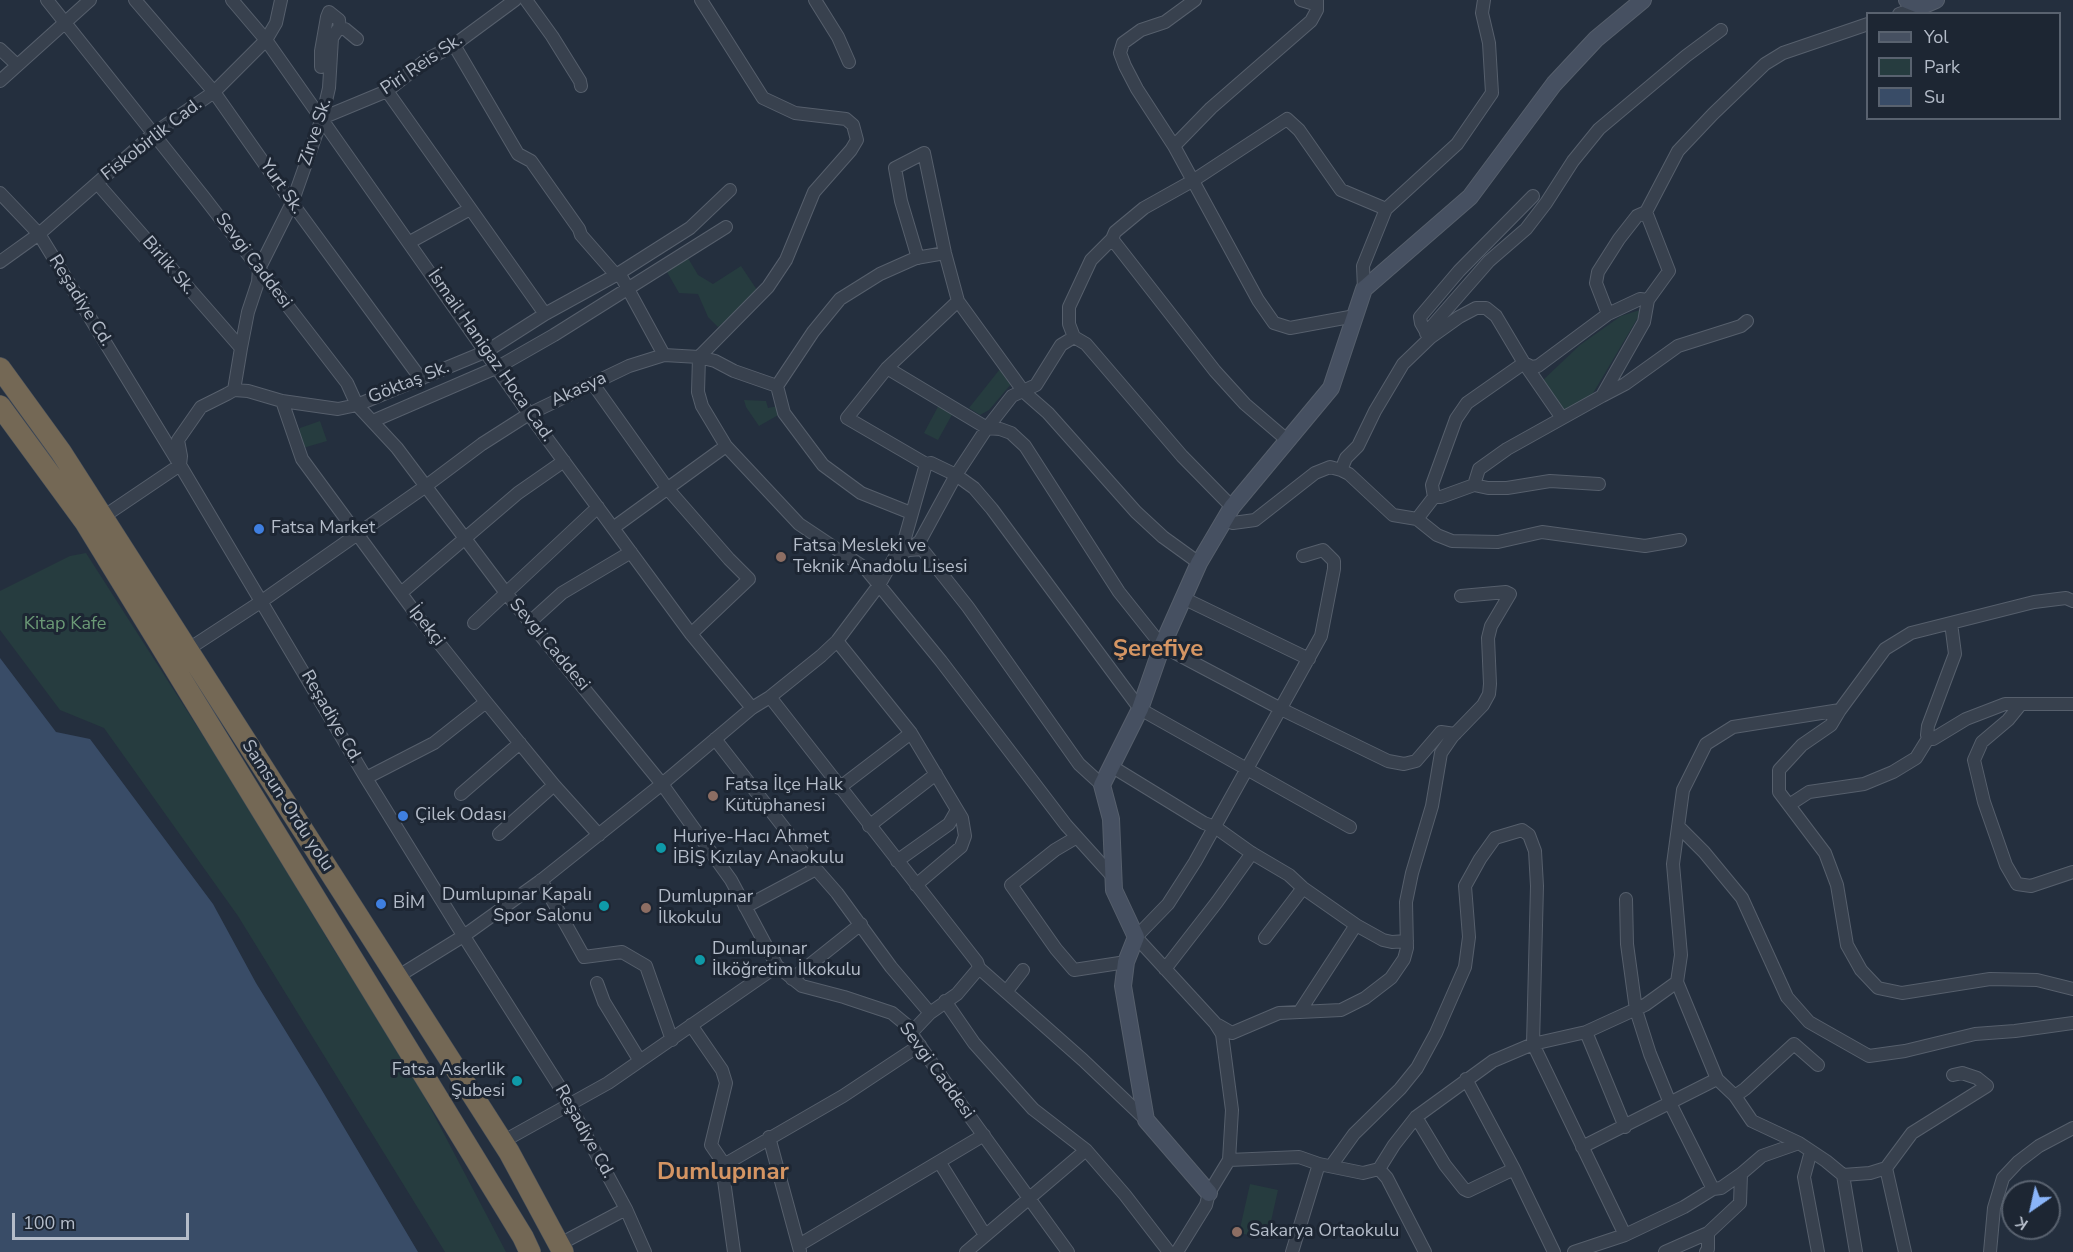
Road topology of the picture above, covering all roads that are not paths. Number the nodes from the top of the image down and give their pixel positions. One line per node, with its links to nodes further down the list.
1 (47, 0): 17 (street, Sevgi Caddesi)
2 (90, 0): 17 (street)
3 (135, 0): 31 (street, Yurt Sk.)
4 (232, 0): 22 (street, İsmail Hanigaz Hoca Cad.)
5 (280, 0): 22 (street, Fiskobirlik Cad.)
6 (514, 0): 23 (street, Piri Reis Sk.)
7 (526, 0): 29 (street)
8 (701, 0): 66 (street)
9 (815, 0): 25 (street)
10 (1195, 0): 34 (street)
11 (1301, 0): 12 (street)
12 (1317, 0): 34 (street)
13 (1484, 0): 42 (street)
14 (1642, 0): 54 (street)
15 (1922, 2): 16 (street)
16 (1903, 12)
17 (66, 23): 26 (street); 33 (street, Sevgi Caddesi)
18 (1866, 25): 43 (street)
19 (340, 29): 21 (street); 27 (street); 32 (street, Zirve Sk.)
20 (1720, 30): 61 (street)
21 (357, 39)
22 (266, 40): 31 (street, Fiskobirlik Cad.); 32 (street, İsmail Hanigaz Hoca Cad.)
23 (453, 45): 30 (street, Piri Reis Sk.); 52 (street)
24 (0, 49): 26 (street)
25 (849, 62)
26 (17, 65): 28 (street)
27 (321, 67)
28 (0, 81)
29 (581, 86)
30 (387, 91): 32 (street, Piri Reis Sk.); 41 (street)
31 (214, 92): 33 (street, Fiskobirlik Cad.); 40 (street, Yurt Sk.)
32 (322, 118): 40 (street, Zirve Sk.); 47 (street, İsmail Hanigaz Hoca Cad.)
33 (153, 134): 36 (street, Fiskobirlik Cad.); 51 (street, Sevgi Caddesi)
34 (1174, 146): 35 (street)
35 (1194, 180): 42 (street); 46 (street); 59 (street)
36 (97, 183): 45 (street, Fiskobirlik Cad.); 63 (street, Birlik Sk.)
37 (730, 190): 52 (street, Göktaş Sk.)
38 (0, 193): 45 (street, Reşadiye Cd.)
39 (1533, 196): 61 (street)
40 (292, 203): 51 (street, Zirve Sk.); 71 (street, Yurt Sk.)
41 (470, 209): 47 (street); 57 (street)
42 (1386, 209): 54 (street)
43 (1646, 212): 55 (street); 58 (street)
44 (726, 227): 53 (street, Göktaş Sk.)
45 (39, 234): 50 (street, Fiskobirlik Cad.); 88 (street, Reşadiye Cd.)
46 (1112, 239): 62 (street); 84 (street)
47 (410, 242): 64 (street, İsmail Hanigaz Hoca Cad.)
48 (945, 253): 49 (street); 49 (street); 56 (street)
49 (918, 258): 73 (street)
50 (0, 262)
51 (259, 269): 63 (street, Zirve Sk.); 78 (street, Sevgi Caddesi)
52 (616, 275): 53 (street); 57 (street, Göktaş Sk.)
53 (627, 290): 65 (street); 68 (street, Göktaş Sk.)
54 (1364, 290): 59 (street)
55 (1648, 300): 58 (street); 76 (street)
56 (958, 301): 70 (street); 75 (street)
57 (545, 314): 64 (street, Göktaş Sk.)
58 (1608, 314): 67 (street)
59 (1355, 316): 84 (street)
60 (1747, 321): 76 (street)
61 (1428, 335): 67 (street); 89 (street)
62 (1074, 337): 75 (street); 98 (street)
63 (241, 348): 74 (street, Zirve Sk.)
64 (487, 351): 68 (street, İsmail Hanigaz Hoca Cad.); 71 (street, Göktaş Sk.)
65 (664, 355): 66 (street, Akasya); 72 (street, Akasya)
66 (699, 357): 73 (street, Akasya); 85 (street)
67 (1524, 363): 81 (street); 95 (street)
68 (498, 367): 80 (street, İsmail Hanigaz Hoca Cad.); 82 (street, Göktaş Sk.)
69 (0, 368): 99 (highway, Samsun-Ordu yolu)
70 (887, 368): 83 (street); 87 (street)
71 (421, 379): 78 (street, Göktaş Sk.)
72 (593, 384): 80 (street, Akasya); 94 (street)
73 (777, 386): 97 (street)
74 (234, 390): 77 (street, Göktaş Sk.); 88 (street)
75 (1024, 392): 83 (street); 108 (street)
76 (1602, 396): 81 (street)
77 (282, 400): 78 (street, Göktaş Sk.); 102 (street, İpekçi)
78 (357, 405): 82 (street, Sevgi Caddesi)
79 (0, 406): 231 (highway, Samsun-Ordu yolu)
80 (529, 414): 86 (street, İsmail Hanigaz Hoca Cad.); 93 (street, Akasya)
81 (1562, 418): 92 (street)
82 (373, 421): 93 (street, Sevgi Caddesi)
83 (987, 428): 90 (street); 121 (street)
84 (1287, 440): 98 (street)
85 (726, 446): 94 (street); 109 (street)
86 (564, 461): 96 (street, İsmail Hanigaz Hoca Cad.); 103 (street)
87 (926, 464): 90 (street); 97 (street)
88 (180, 465): 99 (street); 114 (street, Reşadiye Cd.)
89 (1341, 470): 98 (street); 100 (street)
90 (956, 475): 105 (street); 129 (street)
91 (1599, 484): 92 (street)
92 (1474, 485): 95 (street)
93 (426, 486): 102 (street, Akasya); 103 (street, Sevgi Caddesi)
94 (667, 488): 101 (street); 119 (street)
95 (1434, 497): 100 (street)
96 (598, 507): 101 (street, İsmail Hanigaz Hoca Cad.); 111 (street)
97 (911, 513): 105 (street)
98 (1228, 514): 108 (street)
99 (103, 517): 122 (highway, Samsun-Ordu yolu)
100 (1417, 519): 104 (street)
101 (613, 528): 106 (street, İsmail Hanigaz Hoca Cad.)
102 (358, 534): 110 (street, İpekçi); 114 (street, Akasya)
103 (466, 539): 110 (street); 111 (street, Sevgi Caddesi)
104 (1680, 540)
105 (909, 550): 109 (street); 143 (street)
106 (631, 552): 116 (street); 119 (street, İsmail Hanigaz Hoca Cad.)
107 (1303, 556): 123 (street)
108 (1199, 563): 113 (street)
109 (879, 585): 120 (street); 154 (street)
110 (401, 593): 125 (street, İpekçi)
111 (506, 593): 116 (street, Sevgi Caddesi); 117 (street)
112 (1461, 596): 133 (street)
113 (1183, 598): 121 (street); 123 (street)
114 (262, 601): 122 (street, Akasya); 140 (street, Reşadiye Cd.)
115 (2073, 602): 118 (street)
116 (530, 622): 141 (street, Sevgi Caddesi)
117 (474, 623)
118 (1951, 623): 131 (street); 134 (street)
119 (691, 634): 128 (street, İsmail Hanigaz Hoca Cad.)
120 (837, 641): 124 (street); 132 (street)
121 (1162, 646): 129 (street); 130 (street)
122 (188, 650): 176 (highway, Samsun-Ordu yolu)
123 (1309, 658): 130 (street)
124 (770, 697): 128 (street); 144 (street)
125 (486, 702): 136 (street, İpekçi); 140 (street)
126 (2021, 704): 127 (street); 134 (street); 158 (street)
127 (2073, 704)
128 (752, 708): 135 (street)
129 (1140, 709): 137 (street); 138 (street)
130 (1281, 709): 133 (street); 138 (street)
131 (1840, 710): 146 (street); 149 (street)
132 (911, 733): 139 (street); 144 (street)
133 (1455, 734): 170 (street)
134 (1929, 737): 146 (street)
135 (715, 739): 141 (street); 157 (street)
136 (520, 744): 142 (street, İpekçi); 145 (street)
137 (1111, 766): 143 (street); 150 (street)
138 (1246, 770): 150 (street); 151 (street)
139 (936, 774): 147 (street); 148 (street)
140 (366, 778): 167 (street, Reşadiye Cd.)
141 (663, 784): 153 (street); 164 (street, Sevgi Caddesi)
142 (554, 785): 152 (street); 153 (street, İpekçi)
143 (1102, 785): 159 (street)
144 (839, 788): 148 (street)
145 (461, 794)
146 (1789, 805): 180 (street)
147 (957, 810): 156 (street); 161 (street)
148 (869, 826): 156 (street)
149 (1678, 826): 178 (street); 187 (street)
150 (1215, 827): 155 (street); 168 (street)
151 (1350, 827)
152 (500, 834)
153 (599, 835): 160 (street)
154 (1077, 837): 159 (street); 171 (street)
155 (1252, 853): 162 (street); 174 (street)
156 (897, 861): 161 (street)
157 (816, 869): 164 (street); 165 (street)
158 (2073, 872)
159 (1113, 877): 168 (street)
160 (541, 880): 167 (street); 191 (street)
161 (916, 885): 173 (street)
162 (1303, 888): 166 (street); 169 (street)
163 (1626, 899): 183 (street)
164 (746, 906): 172 (street, Sevgi Caddesi)
165 (861, 924): 177 (street); 185 (street)
166 (1356, 925): 170 (street); 184 (street)
167 (465, 935): 176 (street); 201 (street, Reşadiye Cd.)
168 (1136, 937): 171 (street); 174 (street)
169 (1265, 938)
170 (1407, 941): 184 (street)
171 (1126, 962): 203 (street)
172 (777, 966): 177 (street, Sevgi Caddesi); 188 (street)
173 (979, 968): 181 (street); 182 (street)
174 (1165, 969): 186 (street)
175 (1023, 970): 181 (street)
176 (397, 977): 208 (highway, Samsun-Ordu yolu)
177 (792, 979): 190 (street, Sevgi Caddesi)
178 (1677, 982): 183 (street); 198 (street)
179 (597, 983): 194 (street)
180 (2073, 989)
181 (1006, 992): 203 (street)
182 (945, 1001): 185 (street); 211 (street)
183 (1636, 1010): 189 (street); 200 (street)
184 (1300, 1011): 186 (street)
185 (930, 1014): 190 (street)
186 (1215, 1023): 213 (street)
187 (2073, 1023)
188 (691, 1025): 191 (street); 215 (street)
189 (1586, 1032): 192 (street); 204 (street)
190 (911, 1033): 193 (street, Sevgi Caddesi)
191 (672, 1040): 194 (street)
192 (1533, 1044): 197 (street); 210 (street); 216 (street)
193 (920, 1045): 206 (street, Sevgi Caddesi); 207 (street)
194 (640, 1061): 201 (street)
195 (1818, 1065): 199 (street)
196 (1953, 1075): 217 (street)
197 (1466, 1079): 202 (street); 219 (street)
198 (1717, 1079): 199 (street); 200 (street)
199 (1735, 1096): 209 (street)
200 (1670, 1103): 204 (street); 222 (street)
201 (570, 1105): 208 (street); 225 (street, Reşadiye Cd.)
202 (1416, 1117): 218 (street); 219 (street)
203 (1146, 1120): 223 (street)
204 (1625, 1127): 210 (street)
205 (2073, 1128): 247 (street)
206 (984, 1135): 214 (street); 224 (street, Sevgi Caddesi)
207 (769, 1137): 215 (street); 230 (street)
208 (502, 1142): 229 (highway, Samsun-Ordu yolu)
209 (1799, 1143): 212 (street); 221 (street)
210 (1582, 1147): 228 (street)
211 (1086, 1150): 224 (street); 236 (street)
212 (1811, 1151): 220 (street); 244 (street)
213 (1229, 1160): 216 (street); 223 (street)
214 (940, 1163): 227 (street); 230 (street)
215 (724, 1164): 233 (street)
216 (1325, 1165): 218 (street); 238 (street)
217 (1886, 1168): 220 (street); 246 (street)
218 (1379, 1169): 239 (street)
219 (1514, 1169): 240 (street)
220 (1843, 1175): 245 (street)
221 (1741, 1178): 222 (street); 226 (street)
222 (1713, 1189): 228 (street)
223 (1209, 1193): 237 (street)
224 (1029, 1199): 227 (street); 235 (street, Sevgi Caddesi)
225 (626, 1209): 229 (street); 232 (street, Reşadiye Cd.)
226 (1708, 1233): 242 (street); 243 (street)
227 (985, 1235): 234 (street)
228 (1625, 1236): 241 (street)
229 (560, 1249)
230 (800, 1249)
231 (530, 1252)
232 (645, 1252)
233 (734, 1252)
234 (966, 1252)
235 (1068, 1252)
236 (1169, 1252)
237 (1176, 1252)
238 (1292, 1252)
239 (1425, 1252)
240 (1554, 1252)
241 (1574, 1252)
242 (1665, 1252)
243 (1706, 1252)
244 (1818, 1252)
245 (1856, 1252)
246 (1905, 1252)
247 (1990, 1252)

